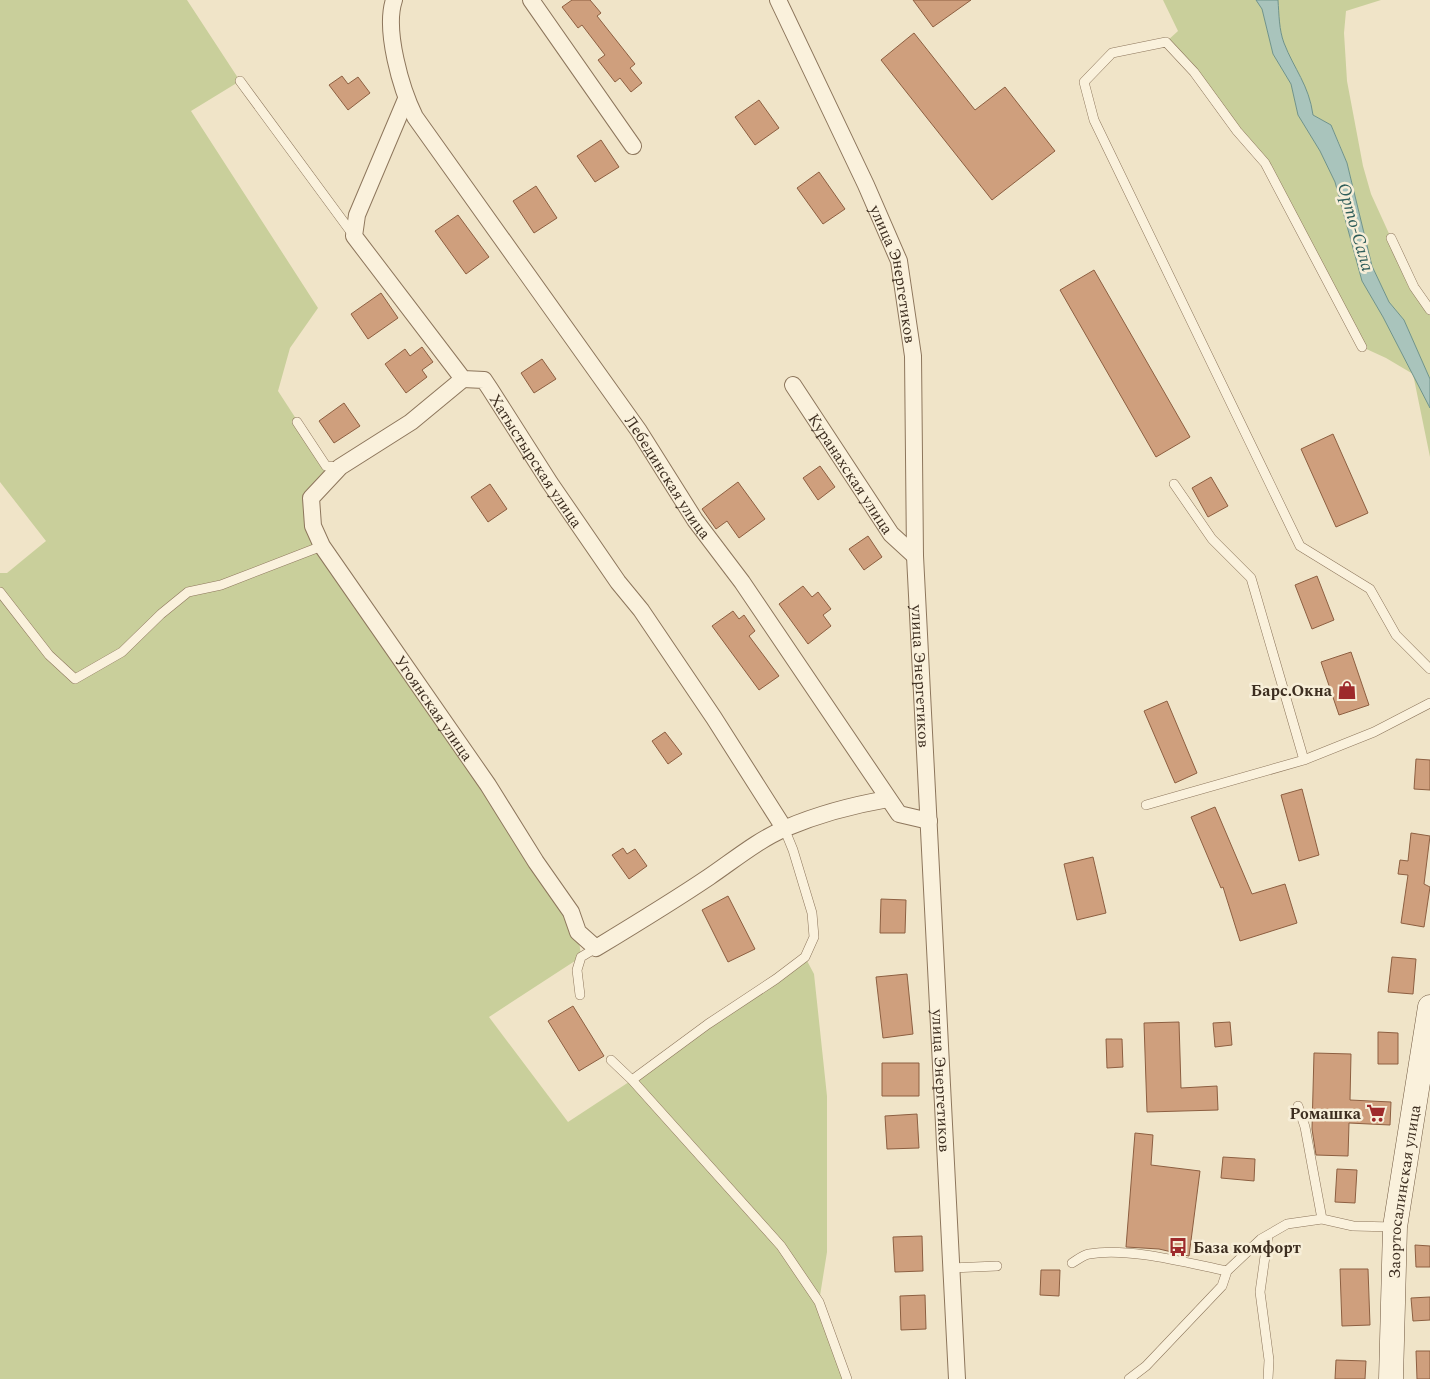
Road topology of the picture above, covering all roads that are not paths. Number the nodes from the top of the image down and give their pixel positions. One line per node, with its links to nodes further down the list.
1 (394, 0): 5 (street, Лебединская улица)
2 (531, 0): 6 (street)
3 (778, 0): 17 (street, улица Энергетиков)
4 (240, 81): 7 (lane)
5 (406, 98): 7 (street); 22 (street, Лебединская улица)
6 (633, 146)
7 (354, 236): 11 (street)
8 (1391, 238): 9 (lane)
9 (1430, 310)
10 (1362, 347): 19 (lane)
11 (463, 378): 14 (street, Угоянская улица); 25 (street, Хатыстырская улица)
12 (793, 385): 17 (street, Куранахская улица)
13 (297, 422): 14 (lane)
14 (340, 467): 16 (street, Угоянская улица)
15 (1174, 484): 21 (lane)
16 (322, 546): 18 (lane); 26 (street, Угоянская улица)
17 (915, 556): 24 (street, улица Энергетиков)
18 (0, 592)
19 (1430, 668)
20 (1430, 703): 21 (lane)
21 (1304, 760): 23 (lane)
22 (888, 799): 24 (street, Лебединская улица); 25 (street)
23 (1146, 805)
24 (929, 821): 37 (street, улица Энергетиков)
25 (784, 828): 26 (street); 30 (lane)
26 (596, 948): 27 (lane)
27 (580, 995)
28 (1430, 1007): 33 (street, Заортосалинская улица)
29 (611, 1060): 30 (lane)
30 (632, 1080): 39 (lane)
31 (1298, 1106): 32 (lane)
32 (1322, 1219): 33 (lane); 34 (lane)
33 (1395, 1227): 43 (street, Заортосалинская улица)
34 (1268, 1235): 38 (lane); 42 (lane)
35 (1072, 1263): 38 (lane)
36 (997, 1266): 37 (lane)
37 (950, 1268): 40 (street, улица Энергетиков)
38 (1227, 1271): 41 (lane)
39 (847, 1379)
40 (957, 1379)
41 (1129, 1379)
42 (1268, 1379)
43 (1391, 1379)

